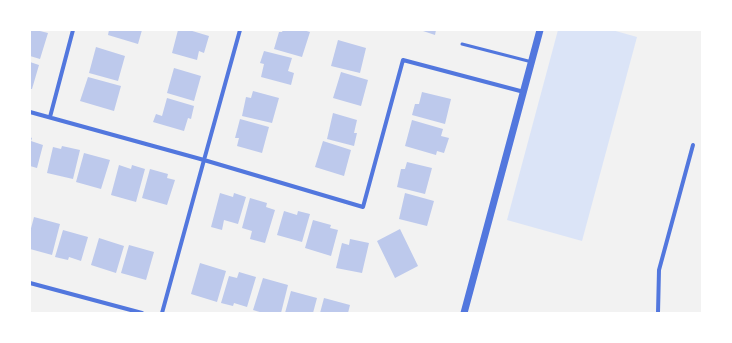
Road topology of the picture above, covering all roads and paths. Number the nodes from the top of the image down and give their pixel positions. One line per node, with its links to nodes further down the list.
1 (73, 30): 8 (street)
2 (240, 30): 10 (street)
3 (540, 30): 5 (street)
4 (462, 44): 5 (lane)
5 (532, 62): 6 (street)
6 (524, 92): 10 (street); 14 (street)
7 (30, 112): 8 (street)
8 (50, 117): 10 (street)
9 (693, 145): 15 (street)
10 (204, 160): 13 (street)
11 (30, 283): 12 (street)
12 (142, 313)
13 (162, 313)
14 (464, 313)
15 (658, 313)

